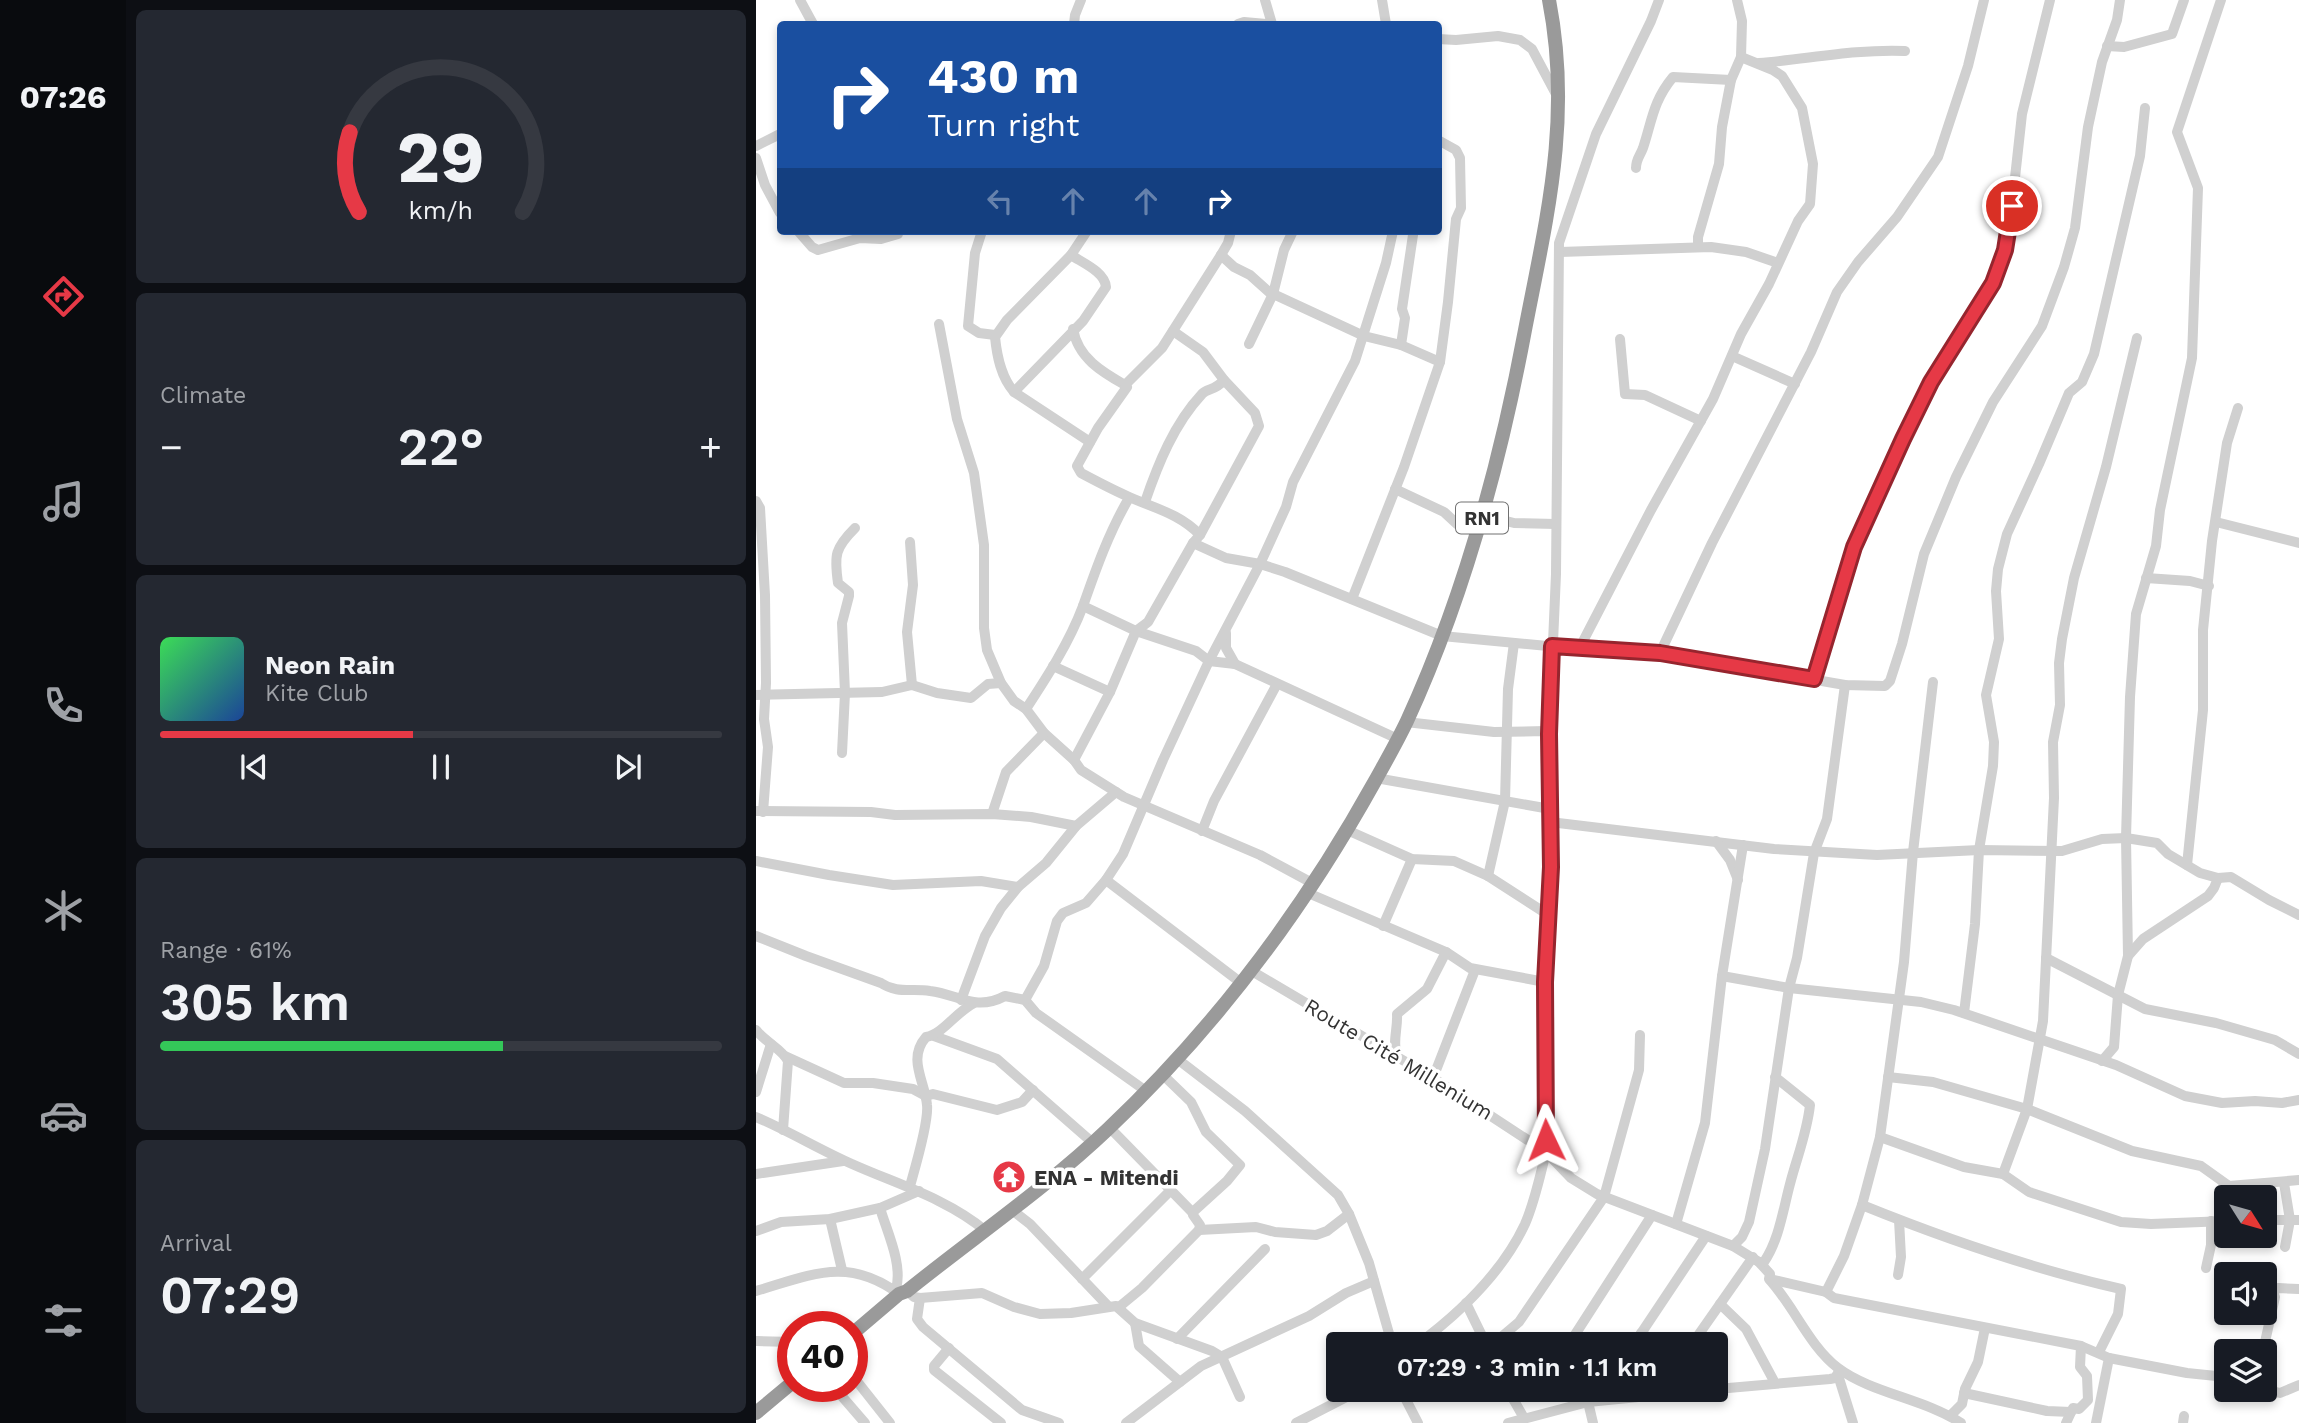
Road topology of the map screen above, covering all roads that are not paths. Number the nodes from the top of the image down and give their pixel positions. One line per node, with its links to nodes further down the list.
1 (800, 0): 13 (street)
2 (1081, 0): 14 (street)
3 (1265, 0): 15 (street)
4 (1382, 0): 16 (street)
5 (1549, 0): 23 (highway, RN1)
6 (1737, 0): 20 (street)
7 (1984, 0): 58 (street)
8 (2050, 0): 92 (street)
9 (2120, 0): 18 (street)
10 (2183, 0): 18 (street)
11 (2221, 0): 77 (street)
12 (1661, 1): 40 (street)
13 (811, 21)
14 (1074, 21)
15 (1271, 21)
16 (1386, 21)
17 (1442, 39): 23 (street)
18 (2107, 46): 97 (street)
19 (1905, 51): 21 (street)
20 (1741, 57): 21 (street); 22 (street)
21 (1759, 63): 44 (street)
22 (1731, 80): 29 (street); 41 (street)
23 (1559, 99): 39 (highway, RN1)
24 (2145, 108): 123 (street)
25 (777, 136): 27 (street)
26 (1442, 142): 56 (street)
27 (756, 146)
28 (756, 158): 30 (street)
29 (1636, 168)
30 (777, 207)
31 (802, 235): 32 (street)
32 (895, 235)
33 (981, 235): 49 (street)
34 (1084, 235): 42 (street)
35 (1230, 235): 43 (street)
36 (1291, 235): 45 (street)
37 (1392, 235): 50 (street)
38 (1413, 235): 54 (street)
39 (1544, 238): 40 (street); 68 (highway, RN1)
40 (1560, 247): 41 (street); 70 (street)
41 (1698, 247): 44 (street)
42 (1071, 255): 47 (street); 49 (street)
43 (1221, 255): 45 (street); 48 (street)
44 (1778, 263): 55 (street)
45 (1273, 294): 50 (street); 53 (street)
46 (939, 324): 94 (street)
47 (1073, 329): 59 (street); 60 (street)
48 (1173, 331): 57 (street); 59 (street)
49 (995, 335): 60 (street)
50 (1364, 336): 54 (street); 76 (street)
51 (2137, 338): 125 (street)
52 (1620, 339): 62 (street)
53 (1249, 344)
54 (1401, 345): 56 (street)
55 (1732, 356): 58 (street); 62 (street)
56 (1440, 362): 64 (street)
57 (1224, 380): 67 (street); 73 (street)
58 (1795, 384): 88 (street)
59 (1125, 385): 63 (street)
60 (1014, 392): 63 (street)
61 (2238, 408): 69 (street)
62 (1700, 421): 87 (street)
63 (1090, 442): 65 (street)
64 (1395, 489): 72 (street); 79 (street)
65 (1129, 498): 67 (street); 80 (street)
66 (756, 501): 81 (street)
67 (1145, 502): 73 (street)
68 (1483, 515): 70 (street); 72 (highway, RN1)
69 (2216, 522): 75 (street); 78 (street)
70 (1556, 524): 86 (street)
71 (855, 528): 99 (street)
72 (1478, 530): 84 (highway, RN1)
73 (1197, 539): 76 (street); 83 (street)
74 (910, 542): 96 (street)
75 (2299, 543)
76 (1260, 564): 79 (street); 82 (street)
77 (2146, 578): 78 (street); 120 (street)
78 (2209, 586): 129 (street)
79 (1352, 599): 84 (street)
80 (1083, 606): 83 (street); 91 (street)
81 (760, 616): 100 (street)
82 (1227, 626): 89 (street); 90 (street)
83 (1136, 631): 89 (street); 98 (street)
84 (1442, 636): 85 (street); 102 (highway, RN1)
85 (1514, 643): 86 (street); 103 (street)
86 (1552, 646): 87 (street); 105 (street)
87 (1579, 649): 88 (street)
88 (1660, 653): 92 (street)
89 (1209, 660): 90 (street); 112 (street)
90 (1235, 664): 95 (street)
91 (1053, 666): 98 (street); 101 (street)
92 (1814, 679): 97 (street)
93 (1933, 682): 124 (street)
94 (1001, 683): 96 (street); 101 (street)
95 (1276, 684): 106 (street); 119 (street)
96 (912, 685): 99 (street)
97 (1845, 685): 126 (street)
98 (1110, 692): 108 (street)
99 (845, 693): 100 (street); 107 (street)
100 (761, 695): 114 (street)
101 (1026, 709): 104 (street)
102 (1406, 722): 103 (street); 106 (highway, RN1)
103 (1508, 731): 105 (street); 111 (street)
104 (1044, 733): 108 (street); 115 (street)
105 (1549, 734): 113 (street)
106 (1398, 739): 109 (highway, RN1)
107 (842, 753)
108 (1074, 760): 110 (street)
109 (1376, 778): 111 (street); 118 (highway, RN1)
110 (1116, 792): 112 (street); 117 (street)
111 (1505, 801): 113 (street); 130 (street)
112 (1142, 806): 119 (street); 132 (street)
113 (1550, 809): 116 (street)
114 (759, 812): 115 (street)
115 (992, 814): 117 (street)
116 (1550, 822): 121 (street); 137 (street)
117 (1076, 826): 134 (street)
118 (1347, 830): 127 (street); 135 (highway, RN1)
119 (1202, 831): 135 (street)
120 (2126, 838): 125 (street); 129 (street); 141 (street)
121 (1716, 841): 122 (street); 133 (street)
122 (1743, 845): 126 (street); 133 (street)
123 (1979, 850): 124 (street); 125 (street); 154 (street)
124 (1913, 852): 126 (street); 152 (street)
125 (2050, 852): 142 (street)
126 (1814, 853): 148 (street)
127 (1412, 859): 130 (street); 138 (street)
128 (756, 861): 134 (street)
129 (2187, 865): 131 (street)
130 (1488, 876): 137 (street)
131 (2218, 878): 136 (street); 141 (street)
132 (1106, 880): 146 (street); 151 (street)
133 (1738, 882): 145 (street)
134 (1018, 887): 150 (street)
135 (1311, 889): 138 (street); 143 (highway, RN1)
136 (2299, 915)
137 (1550, 916): 147 (street)
138 (1382, 926): 140 (street)
139 (756, 936): 150 (street)
140 (1446, 952): 144 (street); 164 (street)
141 (2128, 956): 149 (street)
142 (2046, 958): 149 (street); 158 (street)
143 (1250, 970): 146 (highway, RN1); 164 (street, Route Cité Millenium)
144 (1475, 970): 147 (street); 170 (street)
145 (1722, 976): 148 (street); 201 (street)
146 (1240, 982): 165 (highway, RN1)
147 (1545, 982): 182 (street)
148 (1789, 988): 152 (street); 168 (street)
149 (2118, 995): 160 (street); 166 (street)
150 (961, 1000): 153 (street)
151 (1025, 1000): 153 (street); 172 (street)
152 (1899, 1001): 154 (street); 169 (street)
153 (975, 1003): 157 (street)
154 (1964, 1013): 158 (street)
155 (756, 1030): 159 (street)
156 (1640, 1035): 190 (street)
157 (934, 1036): 171 (street); 174 (street)
158 (2039, 1039): 166 (street); 176 (street)
159 (771, 1044): 163 (street); 173 (street)
160 (2284, 1045): 161 (street); 162 (street)
161 (2299, 1045)
162 (2299, 1054)
163 (785, 1056): 174 (street); 179 (street)
164 (1397, 1056): 170 (street, Route Cité Millenium)
165 (1176, 1058): 167 (highway, RN1); 195 (street)
166 (2102, 1061): 175 (street)
167 (1162, 1074): 172 (highway, RN1); 194 (street)
168 (1775, 1077): 206 (street); 209 (street)
169 (1888, 1077): 176 (street); 180 (street)
170 (1433, 1078): 182 (street, Route Cité Millenium)
171 (1032, 1090): 174 (street); 181 (street)
172 (1146, 1091): 178 (highway, RN1)
173 (756, 1092)
174 (926, 1096): 188 (street)
175 (2299, 1100)
176 (2027, 1109): 185 (street); 187 (street)
177 (756, 1116): 179 (street)
178 (1110, 1128): 181 (highway, RN1); 189 (street)
179 (783, 1130): 183 (street)
180 (1880, 1137): 185 (street); 191 (street)
181 (1093, 1143): 193 (highway, RN1)
182 (1546, 1152): 190 (street, Route Cité Millenium); 220 (street)
183 (844, 1160): 184 (street); 188 (street)
184 (756, 1174)
185 (2003, 1174): 200 (street)
186 (2299, 1180): 187 (street)
187 (2284, 1183): 199 (street)
188 (914, 1188): 192 (street); 204 (street)
189 (1171, 1190): 194 (street); 213 (street)
190 (1604, 1197): 196 (street, Route Cité Millenium); 229 (street)
191 (1862, 1205): 198 (street); 218 (street)
192 (880, 1208): 197 (street); 219 (street)
193 (1012, 1210): 204 (highway, RN1); 213 (street)
194 (1193, 1213): 202 (street)
195 (1349, 1214): 202 (street); 215 (street)
196 (1652, 1215): 201 (street, Route Cité Millenium); 230 (street)
197 (830, 1219): 203 (street); 211 (street)
198 (1899, 1220): 212 (street); 239 (street)
199 (2294, 1220): 207 (street)
200 (2211, 1221): 210 (street)
201 (1676, 1224): 205 (street, Route Cité Millenium)
202 (1199, 1230): 222 (street)
203 (756, 1231)
204 (986, 1231): 219 (highway, RN1)
205 (1706, 1236): 206 (street, Route Cité Millenium); 231 (street)
206 (1733, 1246): 209 (street, Route Cité Millenium)
207 (2285, 1247)
208 (1265, 1249): 233 (street)
209 (1756, 1259): 214 (street); 221 (street)
210 (2206, 1268)
211 (842, 1270): 217 (street); 219 (street)
212 (1898, 1275)
213 (1082, 1279): 222 (street)
214 (1769, 1279): 218 (street); 242 (street)
215 (1374, 1281): 226 (street); 240 (street)
216 (2299, 1289): 234 (street)
217 (756, 1292)
218 (1826, 1292): 225 (street)
219 (905, 1294): 222 (street); 223 (highway, RN1); 238 (street)
220 (1466, 1303): 227 (street); 228 (street)
221 (1720, 1304): 232 (street); 245 (street)
222 (1114, 1307): 224 (street)
223 (868, 1322)
224 (1135, 1323): 233 (street); 244 (street)
225 (1985, 1328): 237 (street); 249 (street)
226 (1389, 1332)
227 (1432, 1332)
228 (1480, 1332)
229 (1507, 1332)
230 (1577, 1332)
231 (1642, 1332)
232 (1700, 1332)
233 (1177, 1339): 240 (street)
234 (2266, 1339)
235 (756, 1341): 236 (street)
236 (777, 1342)
237 (2081, 1346): 239 (street); 259 (street)
238 (949, 1348): 265 (street); 266 (street)
239 (2099, 1352): 241 (street)
240 (1222, 1357): 244 (street); 252 (street)
241 (2109, 1358): 243 (street); 275 (street)
242 (1839, 1373): 245 (street); 261 (street); 272 (street)
243 (2214, 1376)
244 (1180, 1382): 267 (street)
245 (1775, 1383): 247 (street)
246 (2299, 1385): 248 (street)
247 (1728, 1388)
248 (2277, 1392)
249 (1964, 1393): 259 (street); 261 (street)
250 (777, 1395): 260 (highway)
251 (868, 1395): 264 (street)
252 (1240, 1397)
253 (847, 1402): 263 (street)
254 (1337, 1402): 268 (street)
255 (1407, 1402): 269 (street)
256 (1515, 1402): 262 (street)
257 (1587, 1402): 262 (street)
258 (1591, 1402): 271 (street)
259 (2071, 1412): 274 (street)
260 (756, 1413)
261 (1951, 1416): 273 (street)
262 (1524, 1418): 270 (street)
263 (865, 1423)
264 (890, 1423)
265 (1002, 1423)
266 (1059, 1423)
267 (1126, 1423)
268 (1296, 1423)
269 (1418, 1423)
270 (1508, 1423)
271 (1593, 1423)
272 (1853, 1423)
273 (1961, 1423)
274 (2066, 1423)
275 (2096, 1423)

